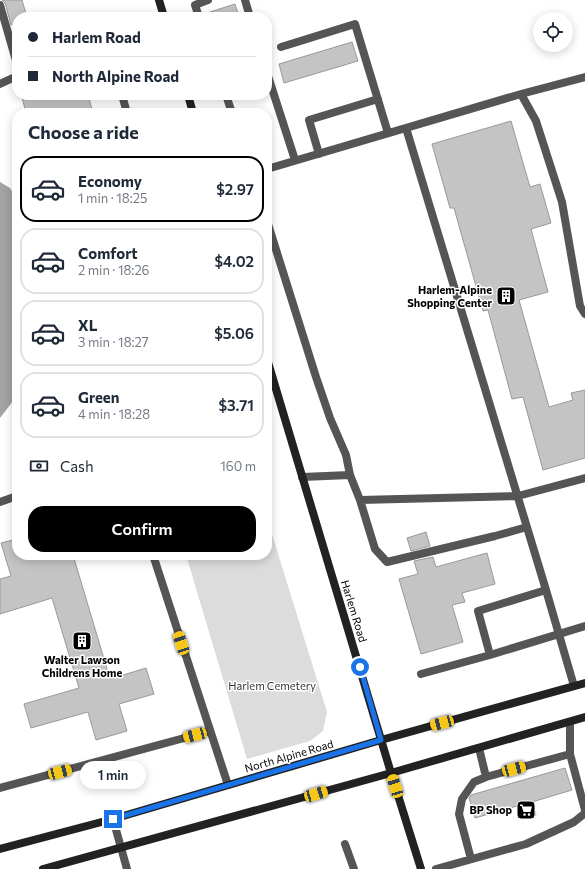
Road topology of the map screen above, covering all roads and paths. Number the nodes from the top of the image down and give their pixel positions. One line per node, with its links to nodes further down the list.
1 (159, 0): 5 (main road)
2 (208, 0): 6 (street)
3 (245, 0): 7 (street)
4 (0, 5): 8 (street)
5 (163, 12)
6 (197, 12)
7 (249, 12)
8 (12, 47)
9 (281, 47): 15 (street)
10 (585, 77): 14 (street)
11 (12, 78): 12 (street)
12 (0, 84)
13 (272, 89): 19 (street)
14 (521, 94): 16 (street); 22 (street)
15 (378, 99): 17 (street); 18 (street)
16 (406, 128): 17 (street); 27 (street)
17 (388, 133): 18 (street)
18 (319, 154): 19 (street)
19 (295, 160): 20 (street)
20 (272, 167)
21 (272, 237): 24 (street)
22 (585, 314)
23 (272, 376): 25 (main road, Harlem Road)
24 (350, 475): 25 (street); 29 (street)
25 (302, 477): 43 (main road, Harlem Road)
26 (585, 478): 27 (street)
27 (518, 496): 29 (street); 31 (street)
28 (12, 498): 30 (street)
29 (360, 500): 31 (street)
30 (0, 502)
31 (527, 527): 33 (street)
32 (155, 560): 42 (street)
33 (546, 590): 35 (street); 36 (street)
34 (585, 626): 35 (street)
35 (559, 634): 36 (street); 39 (street)
36 (490, 655): 37 (street)
37 (420, 674)
38 (585, 683): 39 (main road, North Alpine Road)
39 (574, 686): 43 (main road, North Alpine Road)
40 (585, 717): 41 (main road)
41 (570, 722): 44 (main road); 45 (street)
42 (210, 731): 48 (street); 49 (street)
43 (381, 740): 46 (main road, Harlem Road); 48 (main road, North Alpine Road)
44 (479, 748): 46 (main road); 47 (street)
45 (570, 754): 47 (street); 50 (street)
46 (391, 773): 53 (main road); 59 (main road, Harlem Road)
47 (486, 777): 55 (street)
48 (228, 785): 51 (main road, North Alpine Road)
49 (0, 788)
50 (585, 812): 55 (street)
51 (113, 819): 53 (street); 54 (main road, North Alpine Road)
52 (345, 844): 58 (street)
53 (121, 848): 56 (main road); 57 (street)
54 (0, 849)
55 (471, 859): 60 (street)
56 (43, 869)
57 (127, 869)
58 (354, 869)
59 (421, 869)
60 (436, 869)

